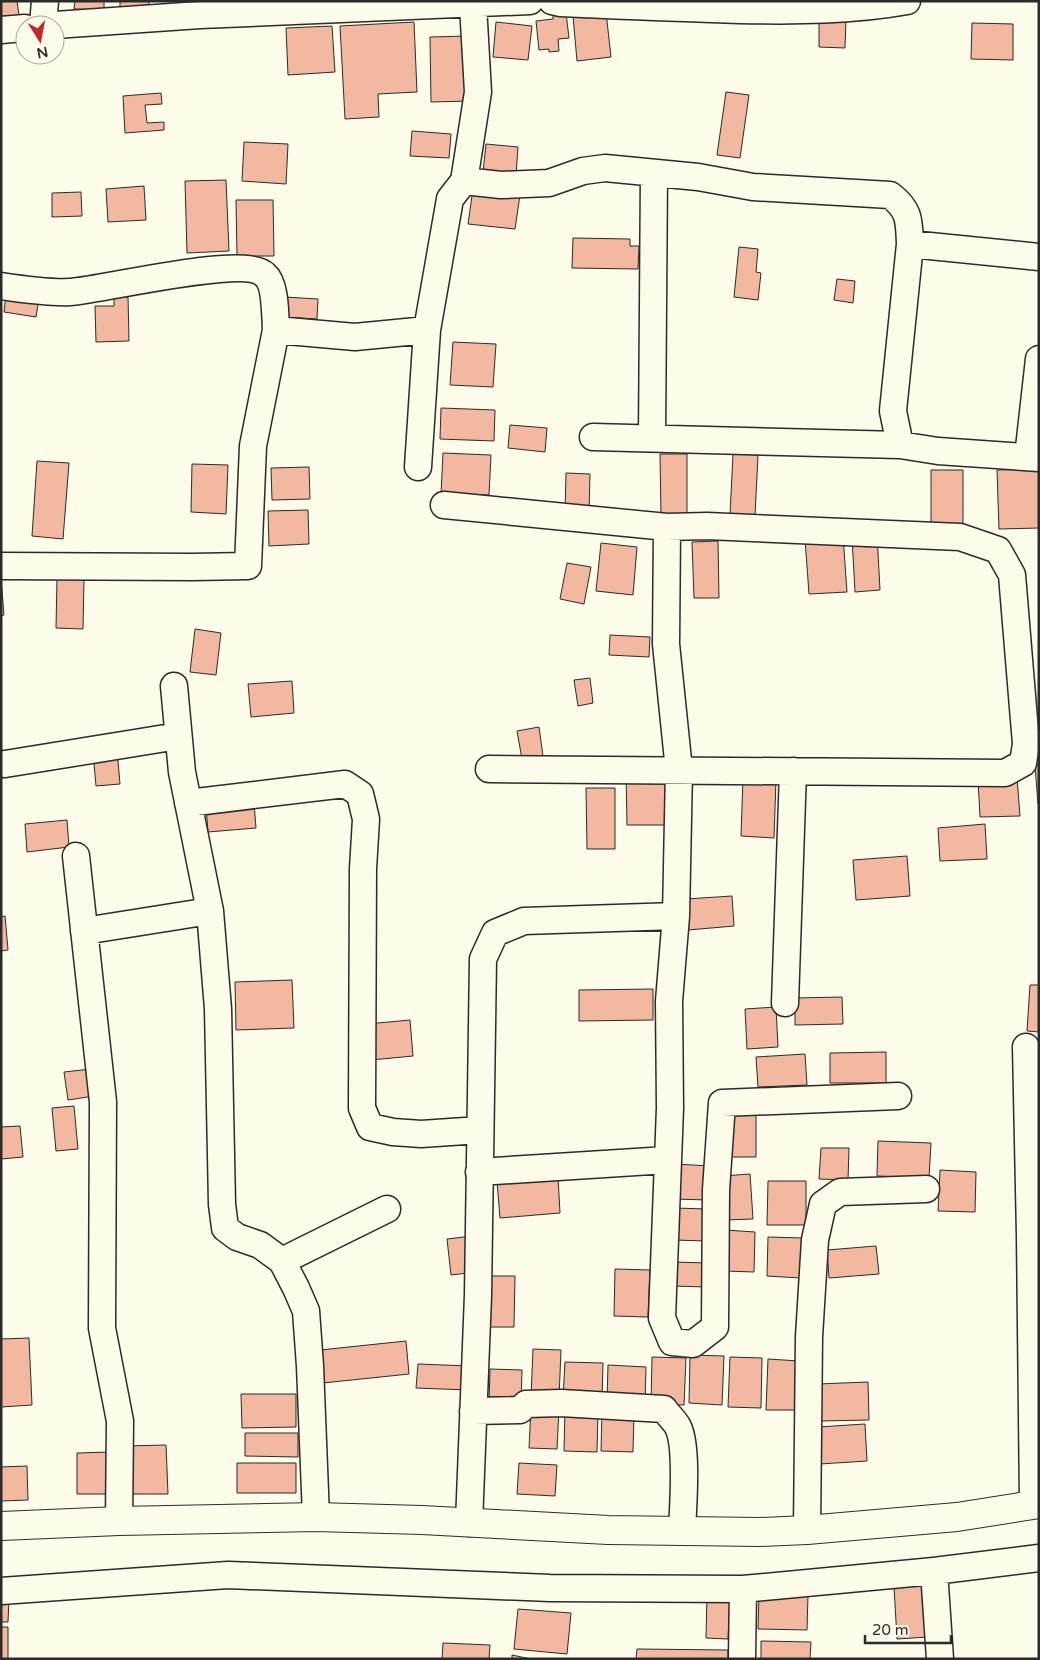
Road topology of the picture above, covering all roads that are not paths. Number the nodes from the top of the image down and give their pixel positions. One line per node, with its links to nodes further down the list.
1 (45, 1): 9 (street)
2 (530, 1): 5 (street)
3 (552, 1): 6 (street)
4 (908, 1): 8 (street)
5 (473, 4): 7 (street); 14 (street)
6 (649, 4): 8 (street)
7 (324, 6): 10 (street)
8 (785, 6)
9 (44, 15)
10 (65, 24)
11 (15, 29): 12 (street)
12 (1, 30)
13 (654, 173): 14 (street); 15 (street); 22 (street)
14 (464, 181): 19 (street)
15 (910, 244): 16 (street); 23 (street)
16 (1039, 257)
17 (1, 286): 18 (street)
18 (276, 330): 19 (street); 28 (street)
19 (427, 330): 25 (street)
20 (1039, 359): 24 (street)
21 (593, 437): 22 (street)
22 (652, 438): 23 (street)
23 (900, 445): 24 (street)
24 (1033, 458)
25 (418, 467)
26 (444, 505): 27 (street)
27 (667, 527): 33 (street); 34 (street)
28 (1, 566)
29 (174, 686): 30 (street)
30 (178, 736): 31 (street); 35 (street)
31 (5, 764)
32 (490, 769): 33 (street)
33 (679, 770): 34 (street); 38 (street)
34 (793, 771): 40 (street)
35 (188, 803): 37 (street); 43 (street)
36 (76, 856): 39 (street)
37 (210, 912): 39 (street); 48 (street)
38 (676, 916): 43 (street); 44 (street)
39 (84, 931): 52 (street)
40 (785, 1003)
41 (1026, 1047): 50 (street)
42 (898, 1096): 44 (street)
43 (480, 1130): 45 (street)
44 (667, 1160): 45 (street)
45 (479, 1172): 49 (street)
46 (926, 1189): 55 (street)
47 (386, 1209): 48 (street)
48 (282, 1261): 51 (street)
49 (473, 1412): 53 (street); 56 (street)
50 (1036, 1504): 55 (street)
51 (316, 1517): 52 (street); 53 (street)
52 (119, 1521): 54 (street)
53 (469, 1523): 56 (street)
54 (1, 1526)
55 (807, 1530): 56 (street)
56 (682, 1531)
57 (1039, 1558): 58 (street)
58 (934, 1571): 59 (street); 62 (street)
59 (743, 1589): 60 (street); 61 (street)
60 (1, 1591)
61 (742, 1659)
62 (940, 1659)

